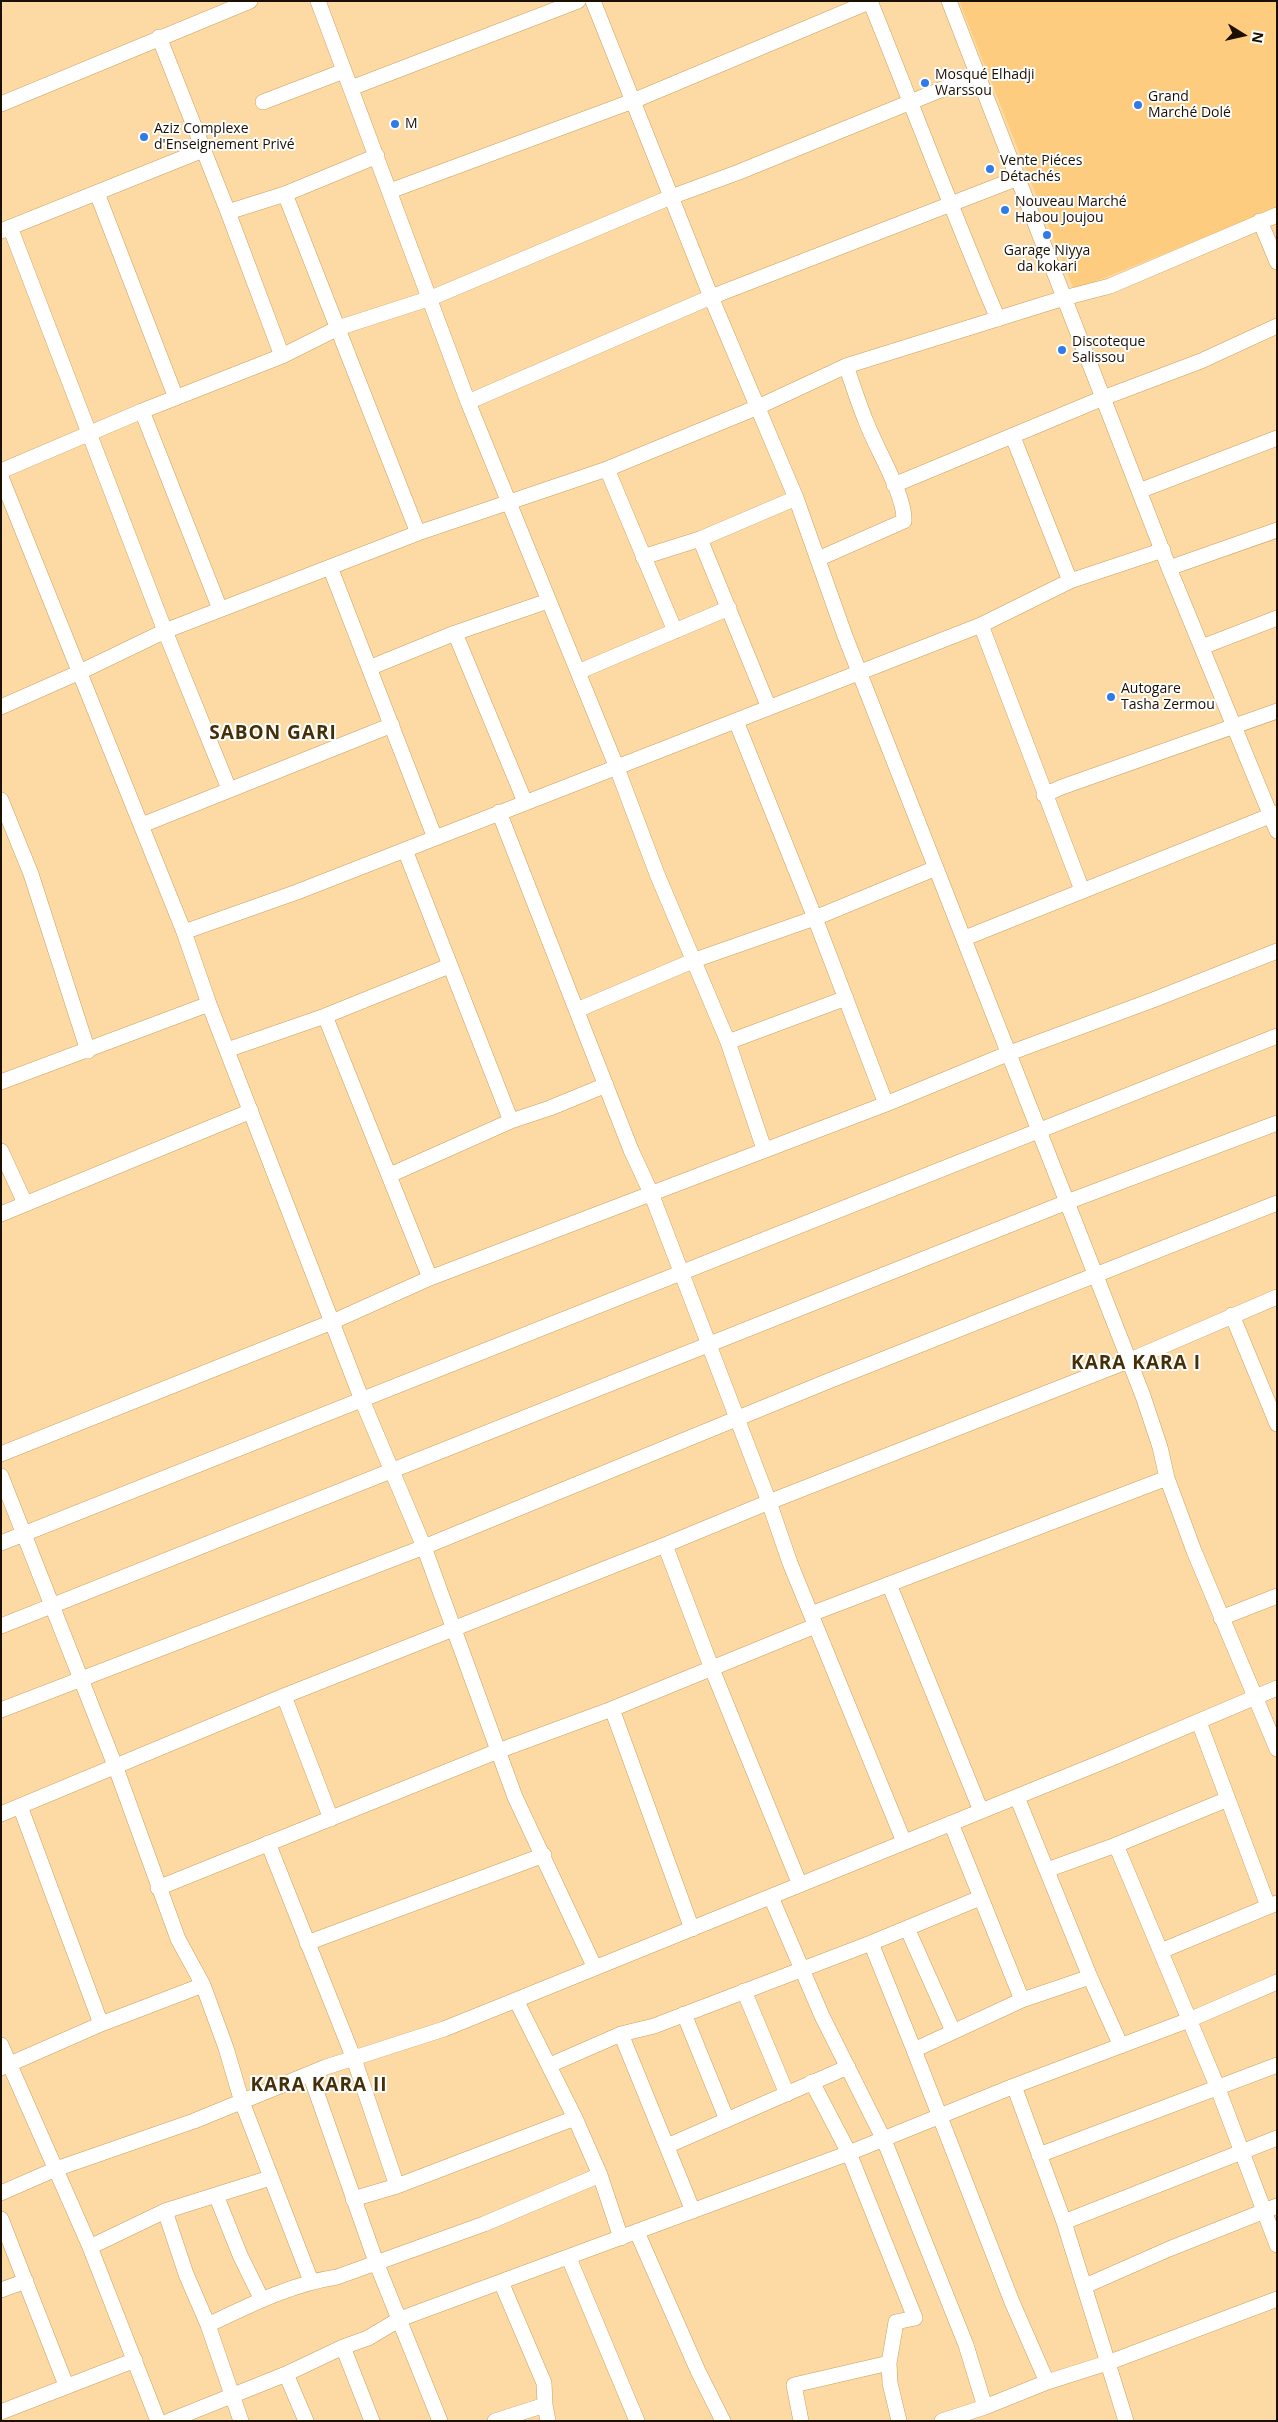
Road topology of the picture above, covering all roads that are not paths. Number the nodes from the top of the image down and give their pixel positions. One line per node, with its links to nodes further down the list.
1 (250, 1): 7 (street)
2 (318, 1): 8 (street)
3 (578, 1): 10 (street)
4 (594, 1): 11 (street)
5 (870, 1): 11 (street); 12 (street)
6 (949, 1): 9 (street)
7 (159, 37): 14 (street); 15 (street)
8 (344, 71): 10 (street); 13 (street)
9 (976, 75): 12 (street); 17 (street)
10 (351, 88): 16 (street)
11 (633, 101): 18 (street); 21 (street)
12 (911, 101): 21 (street); 22 (street)
13 (263, 102)
14 (1, 104)
15 (203, 150): 19 (street); 23 (street)
16 (377, 156): 18 (street); 20 (street)
17 (1018, 178): 22 (street); 30 (street)
18 (390, 191): 29 (street)
19 (97, 192): 26 (street); 36 (street)
20 (286, 194): 23 (street); 33 (street)
21 (671, 197): 28 (street); 29 (street)
22 (949, 205): 28 (street); 31 (street)
23 (228, 212): 34 (street)
24 (1277, 215): 25 (street)
25 (1260, 221): 27 (street); 30 (street)
26 (6, 229): 41 (street)
27 (1277, 262)
28 (711, 297): 38 (street); 39 (street)
29 (431, 298): 33 (street); 38 (street)
30 (1064, 298): 31 (street); 37 (street)
31 (998, 319): 35 (street)
32 (1277, 326): 37 (street)
33 (338, 328): 34 (street); 52 (street)
34 (282, 356): 36 (street)
35 (846, 366): 39 (street); 47 (street)
36 (176, 398): 40 (street)
37 (1103, 398): 42 (street); 48 (street)
38 (468, 402): 50 (street)
39 (758, 407): 44 (street); 49 (street)
40 (142, 411): 41 (street); 62 (street)
41 (89, 434): 45 (street); 65 (street)
42 (1013, 437): 47 (street); 59 (street)
43 (1277, 438): 48 (street)
44 (608, 470): 50 (street); 55 (street)
45 (1, 472)
46 (1, 477): 70 (street)
47 (894, 485): 56 (street)
48 (1140, 490): 54 (street)
49 (796, 498): 53 (street); 56 (street)
50 (510, 502): 52 (street); 60 (street)
51 (1277, 530): 58 (street)
52 (418, 533): 57 (street)
53 (700, 539): 55 (street); 61 (street)
54 (1162, 550): 58 (street); 59 (street)
55 (643, 557): 66 (street)
56 (818, 559): 72 (street)
57 (330, 567): 62 (street); 69 (street)
58 (1170, 568): 68 (street)
59 (1070, 581): 64 (street)
60 (548, 600): 67 (street); 71 (street)
61 (729, 608): 66 (street); 74 (street)
62 (220, 609): 65 (street)
63 (1277, 618): 68 (street)
64 (981, 626): 72 (street); 81 (street)
65 (165, 631): 70 (street); 80 (street)
66 (675, 632): 71 (street)
67 (455, 633): 69 (street); 83 (street)
68 (1202, 647): 78 (street)
69 (369, 668): 77 (street)
70 (80, 672): 73 (street); 86 (street)
71 (578, 672): 79 (street)
72 (860, 673): 74 (street); 91 (street)
73 (1, 707)
74 (769, 708): 76 (street)
75 (1277, 711): 78 (street)
76 (736, 721): 79 (street); 93 (street)
77 (392, 725): 80 (street); 89 (street)
78 (1233, 727): 81 (street); 85 (street)
79 (617, 768): 83 (street); 97 (street)
80 (229, 789): 86 (street)
81 (1044, 796): 92 (street)
82 (1, 800): 87 (street)
83 (525, 802): 84 (street)
84 (499, 812): 89 (street); 101 (street)
85 (1274, 814): 88 (street); 92 (street)
86 (142, 824): 94 (street)
87 (7, 830): 106 (street)
88 (1277, 831)
89 (435, 838): 90 (street)
90 (406, 850): 94 (street); 98 (street)
91 (936, 868): 93 (street); 95 (street)
92 (1082, 890): 95 (street)
93 (815, 918): 97 (street); 99 (street)
94 (184, 932): 100 (street)
95 (965, 938): 107 (street)
96 (1277, 951): 107 (street)
97 (695, 960): 101 (street); 104 (street)
98 (449, 966): 102 (street); 112 (street)
99 (846, 998): 104 (street); 110 (street)
100 (209, 1004): 105 (street); 106 (street)
101 (577, 1010): 109 (street)
102 (325, 1016): 105 (street); 117 (street)
103 (1277, 1036): 114 (street)
104 (728, 1042): 115 (street)
105 (228, 1050): 111 (street)
106 (88, 1051): 108 (street)
107 (1007, 1054): 110 (street); 114 (street)
108 (1, 1082)
109 (606, 1085): 112 (street); 118 (street)
110 (886, 1104): 115 (street)
111 (250, 1111): 120 (street); 128 (street)
112 (511, 1121): 117 (street)
113 (1277, 1123): 119 (street)
114 (1040, 1131): 119 (street); 123 (street)
115 (764, 1149): 118 (street)
116 (1, 1151): 120 (street)
117 (390, 1175): 125 (street)
118 (651, 1193): 123 (street); 125 (street)
119 (1067, 1202): 124 (street); 129 (street)
120 (25, 1203): 122 (street)
121 (1277, 1203): 124 (street)
122 (1, 1214)
123 (679, 1272): 129 (street); 132 (street)
124 (1096, 1276): 130 (street); 133 (street)
125 (430, 1278): 128 (street)
126 (1277, 1297): 127 (street)
127 (1232, 1315): 130 (street); 131 (street)
128 (332, 1322): 132 (street); 135 (street)
129 (708, 1345): 133 (street); 136 (street)
130 (1128, 1361): 138 (street); 139 (street)
131 (1270, 1390): 134 (street)
132 (362, 1400): 136 (street); 140 (street)
133 (737, 1418): 139 (street); 143 (street)
134 (1277, 1424)
135 (1, 1454)
136 (390, 1472): 143 (street); 146 (street)
137 (1, 1476): 140 (street)
138 (1167, 1478): 144 (street); 147 (street)
139 (769, 1502): 142 (street); 148 (street)
140 (24, 1533): 141 (street); 146 (street)
141 (1, 1543)
142 (665, 1546): 150 (street); 151 (street)
143 (424, 1548): 150 (street); 152 (street)
144 (889, 1584): 148 (street); 165 (street)
145 (1277, 1596): 147 (street)
146 (53, 1606): 149 (street); 152 (street)
147 (1221, 1618): 155 (street)
148 (813, 1620): 151 (street); 169 (street)
149 (1, 1626)
150 (453, 1628): 154 (street); 160 (street)
151 (712, 1669): 156 (street); 174 (street)
152 (80, 1678): 157 (street); 161 (street)
153 (1277, 1688): 155 (street)
154 (284, 1696): 161 (street); 167 (street)
155 (1255, 1698): 158 (street); 159 (street)
156 (612, 1709): 160 (street); 180 (street)
157 (1, 1710)
158 (1199, 1722): 162 (street); 163 (street)
159 (1277, 1749)
160 (498, 1751): 167 (street); 172 (street)
161 (116, 1768): 164 (street); 175 (street)
162 (1017, 1797): 165 (street); 173 (street)
163 (1228, 1799): 171 (street); 178 (street)
164 (20, 1806): 166 (street); 194 (street)
165 (981, 1811): 168 (street)
166 (1, 1814)
167 (331, 1819): 170 (street)
168 (951, 1823): 169 (street); 177 (street)
169 (904, 1842): 174 (street)
170 (268, 1843): 175 (street); 181 (street)
171 (1116, 1845): 173 (street); 183 (street)
172 (544, 1855): 181 (street); 184 (street)
173 (1047, 1870): 186 (street)
174 (800, 1885): 176 (street)
175 (158, 1888): 188 (street)
176 (771, 1897): 180 (street); 185 (street)
177 (980, 1898): 179 (street); 191 (street)
178 (1272, 1904): 183 (street)
179 (908, 1928): 182 (street); 195 (street)
180 (692, 1929): 184 (street)
181 (307, 1943): 200 (street)
182 (871, 1944): 185 (street); 199 (street)
183 (1160, 1952): 193 (street)
184 (594, 1968): 190 (street)
185 (803, 1968): 189 (street); 204 (street)
186 (1090, 1977): 191 (street); 198 (street)
187 (1277, 1982): 193 (street)
188 (203, 1985): 194 (street); 210 (street)
189 (744, 1991): 192 (street); 209 (street)
190 (516, 2000): 200 (street); 201 (street)
191 (1022, 2000): 195 (street)
192 (684, 2014): 196 (street); 213 (street)
193 (1189, 2020): 198 (street); 208 (street)
194 (101, 2024): 203 (street)
195 (953, 2031): 199 (street)
196 (621, 2034): 201 (street); 216 (street)
197 (1, 2045): 203 (street)
198 (1121, 2046): 207 (street)
199 (914, 2050): 212 (street)
200 (354, 2059): 205 (street); 223 (street)
201 (550, 2065): 211 (street)
202 (1277, 2065): 208 (street)
203 (5, 2066): 220 (street)
204 (848, 2067): 206 (street); 215 (street)
205 (310, 2074): 210 (street); 226 (street)
206 (812, 2082): 209 (street); 218 (street)
207 (1014, 2086): 212 (street); 219 (street)
208 (1217, 2086): 217 (street); 219 (street)
209 (787, 2094): 213 (street)
210 (242, 2102): 220 (street); 222 (street)
211 (575, 2118): 221 (street); 223 (street)
212 (939, 2118): 215 (street); 252 (street)
213 (727, 2120): 216 (street)
214 (1277, 2138): 217 (street)
215 (884, 2140): 218 (street); 256 (street)
216 (667, 2146): 229 (street)
217 (1242, 2151): 227 (street); 231 (street)
218 (849, 2154): 229 (street); 250 (street)
219 (1039, 2155): 231 (street)
220 (56, 2169): 224 (street); 235 (street)
221 (600, 2175): 233 (street); 237 (street)
222 (270, 2178): 225 (street); 239 (street)
223 (397, 2186): 226 (street)
224 (1, 2194)
225 (216, 2195): 228 (street); 244 (street)
226 (353, 2199): 237 (street)
227 (1270, 2209): 234 (street); 241 (street)
228 (165, 2210): 235 (street); 246 (street)
229 (693, 2211): 232 (street)
230 (1, 2219): 238 (street)
231 (1064, 2222): 241 (street)
232 (638, 2232): 233 (street); 267 (street)
233 (621, 2238): 236 (street)
234 (1277, 2245)
235 (90, 2247): 248 (street)
236 (569, 2258): 240 (street); 266 (street)
237 (376, 2262): 239 (street); 245 (street)
238 (26, 2281): 242 (street); 253 (street)
239 (312, 2281): 244 (street)
240 (501, 2282): 245 (street); 255 (street)
241 (1085, 2286): 249 (street)
242 (1, 2290)
243 (1277, 2298): 249 (street)
244 (262, 2300): 246 (street)
245 (400, 2319): 247 (street); 263 (street)
246 (208, 2325): 254 (street)
247 (343, 2347): 251 (street); 262 (street)
248 (135, 2360): 253 (street); 258 (street)
249 (1110, 2362): 252 (street); 271 (street)
250 (889, 2363): 268 (street); 269 (street)
251 (286, 2374): 254 (street); 261 (street)
252 (1047, 2382): 256 (street)
253 (66, 2386): 257 (street)
254 (233, 2394): 259 (street); 260 (street)
255 (545, 2405): 264 (street); 265 (street)
256 (985, 2407): 270 (street)
257 (1, 2412)
258 (158, 2421)
259 (169, 2421)
260 (241, 2421)
261 (306, 2421)
262 (372, 2421)
263 (440, 2421)
264 (495, 2421)
265 (548, 2421)
266 (637, 2421)
267 (723, 2421)
268 (801, 2421)
269 (899, 2421)
270 (942, 2421)
271 (1126, 2421)

